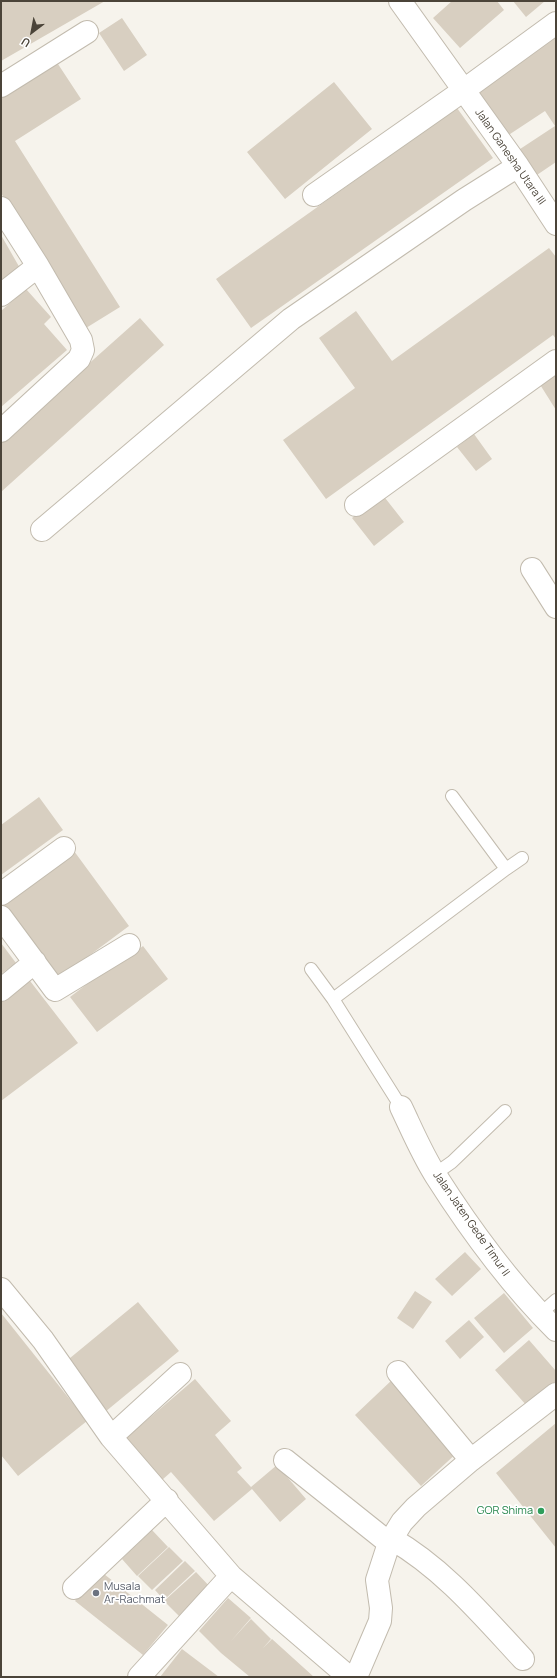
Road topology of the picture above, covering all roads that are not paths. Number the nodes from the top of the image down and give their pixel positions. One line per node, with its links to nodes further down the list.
1 (400, 1): 5 (street, Jalan Ganesha Utara III)
2 (556, 23): 5 (street)
3 (87, 32): 4 (street)
4 (1, 86)
5 (464, 90): 6 (street, Jalan Ganesha Utara III); 7 (street)
6 (518, 166): 9 (street, Jalan Ganesha Utara III); 15 (street)
7 (314, 195)
8 (1, 208): 10 (street)
9 (556, 224)
10 (38, 266): 11 (street); 13 (street)
11 (1, 295)
12 (556, 362): 14 (street)
13 (1, 431)
14 (356, 505)
15 (42, 530)
16 (532, 569): 17 (street)
17 (556, 606)
18 (452, 796): 21 (lane)
19 (64, 848): 22 (street)
20 (522, 858): 21 (lane)
21 (506, 869): 28 (lane)
22 (1, 894)
23 (1, 917): 25 (street)
24 (128, 944): 25 (street)
25 (35, 962): 27 (street)
26 (311, 969): 28 (lane)
27 (1, 990)
28 (333, 999): 29 (lane)
29 (401, 1107): 31 (street, Jalan Jaten Gede Timur II)
30 (505, 1111): 31 (lane)
31 (435, 1174): 33 (street, Jalan Jaten Gede Timur II)
32 (1, 1289): 38 (street)
33 (548, 1307): 34 (street, Jalan Jaten Gede Timur II)
34 (556, 1330)
35 (398, 1372): 40 (street)
36 (180, 1374): 38 (street)
37 (556, 1394): 40 (street)
38 (111, 1437): 41 (street)
39 (285, 1460): 42 (street)
40 (471, 1460): 42 (street)
41 (167, 1500): 43 (street); 44 (street)
42 (390, 1541): 45 (street); 48 (street)
43 (231, 1576): 46 (street); 47 (street)
44 (74, 1588)
45 (523, 1659)
46 (139, 1677)
47 (349, 1677)
48 (356, 1677)

